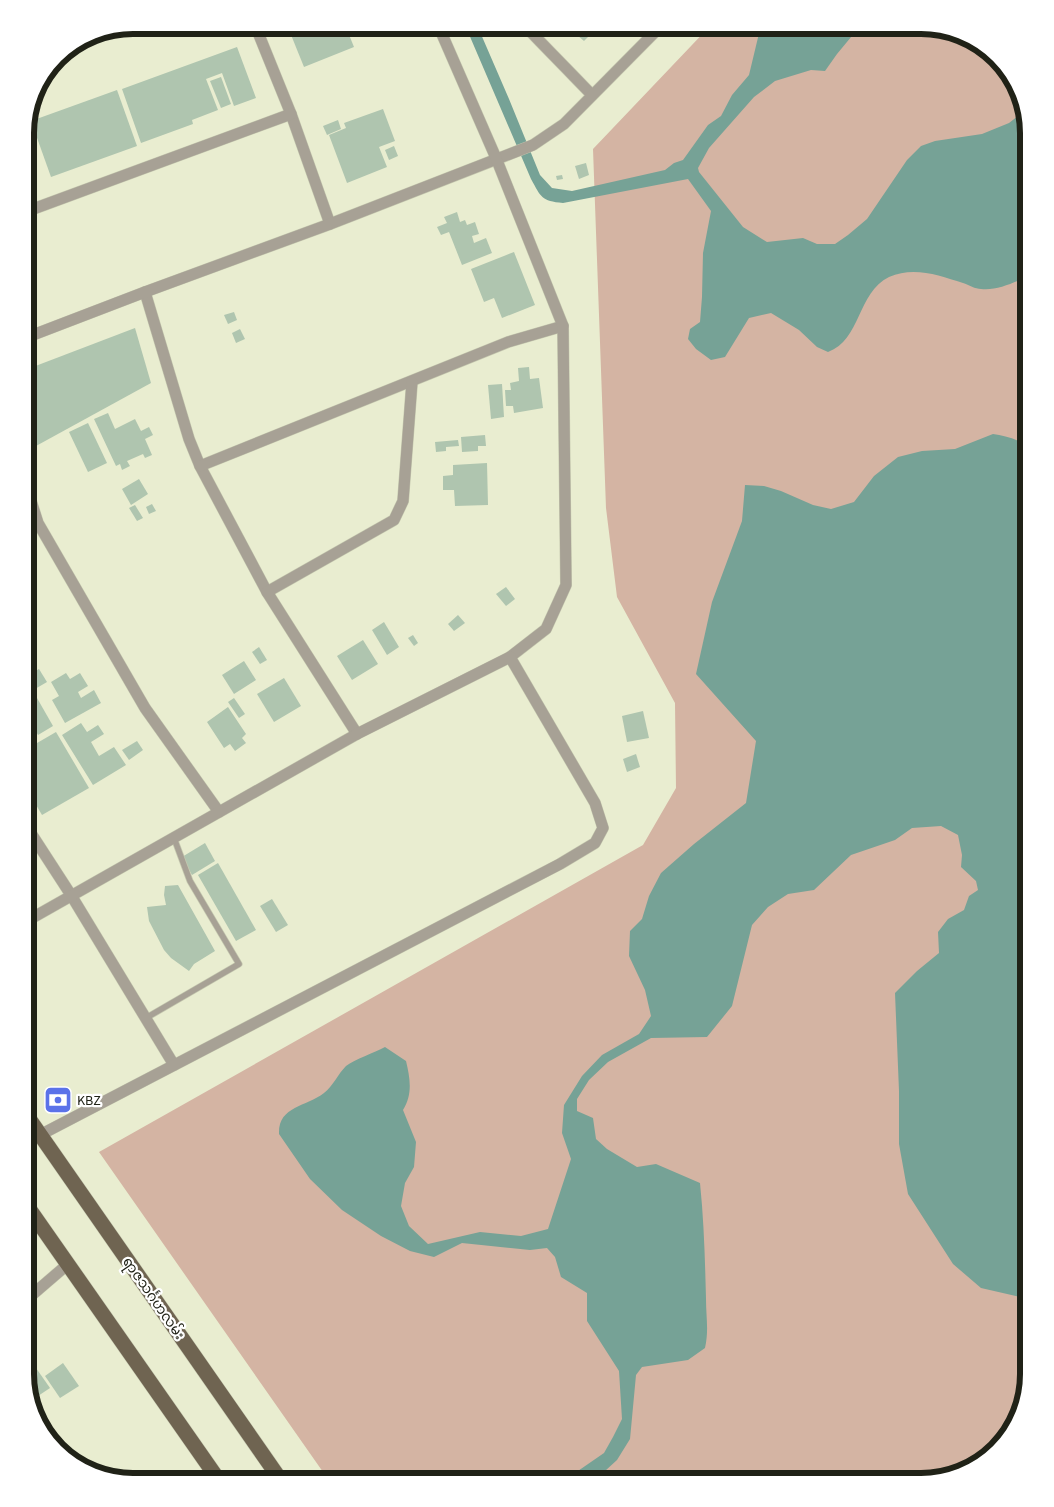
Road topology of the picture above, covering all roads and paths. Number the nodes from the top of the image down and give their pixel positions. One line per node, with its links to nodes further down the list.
1 (259, 34): 6 (street)
2 (442, 34): 7 (street)
3 (533, 34): 5 (street)
4 (653, 34): 5 (street)
5 (592, 95): 7 (street)
6 (291, 114): 8 (street); 9 (street)
7 (496, 158): 9 (street); 11 (street)
8 (34, 209)
9 (330, 224): 10 (street)
10 (145, 292): 12 (street); 14 (street)
11 (563, 326): 13 (street); 17 (street)
12 (34, 335)
13 (412, 382): 14 (street); 16 (street)
14 (200, 466): 16 (street)
15 (34, 510): 19 (street)
16 (267, 592): 18 (street)
17 (510, 657): 18 (street); 25 (street)
18 (357, 734): 19 (street)
19 (219, 812): 21 (street)
20 (34, 838): 22 (street)
21 (174, 838): 22 (street); 24 (lane)
22 (72, 895): 23 (street); 24 (street)
23 (34, 917)
24 (146, 1018): 25 (street)
25 (174, 1065): 27 (street)
26 (34, 1127): 27 (main road, ရာဇသင်္ဂဟလမ်း)
27 (40, 1135): 32 (main road, ရာဇသင်္ဂဟလမ်း)
28 (34, 1216): 29 (main road)
29 (68, 1264): 30 (street); 31 (main road)
30 (34, 1292)
31 (214, 1473)
32 (276, 1473)

